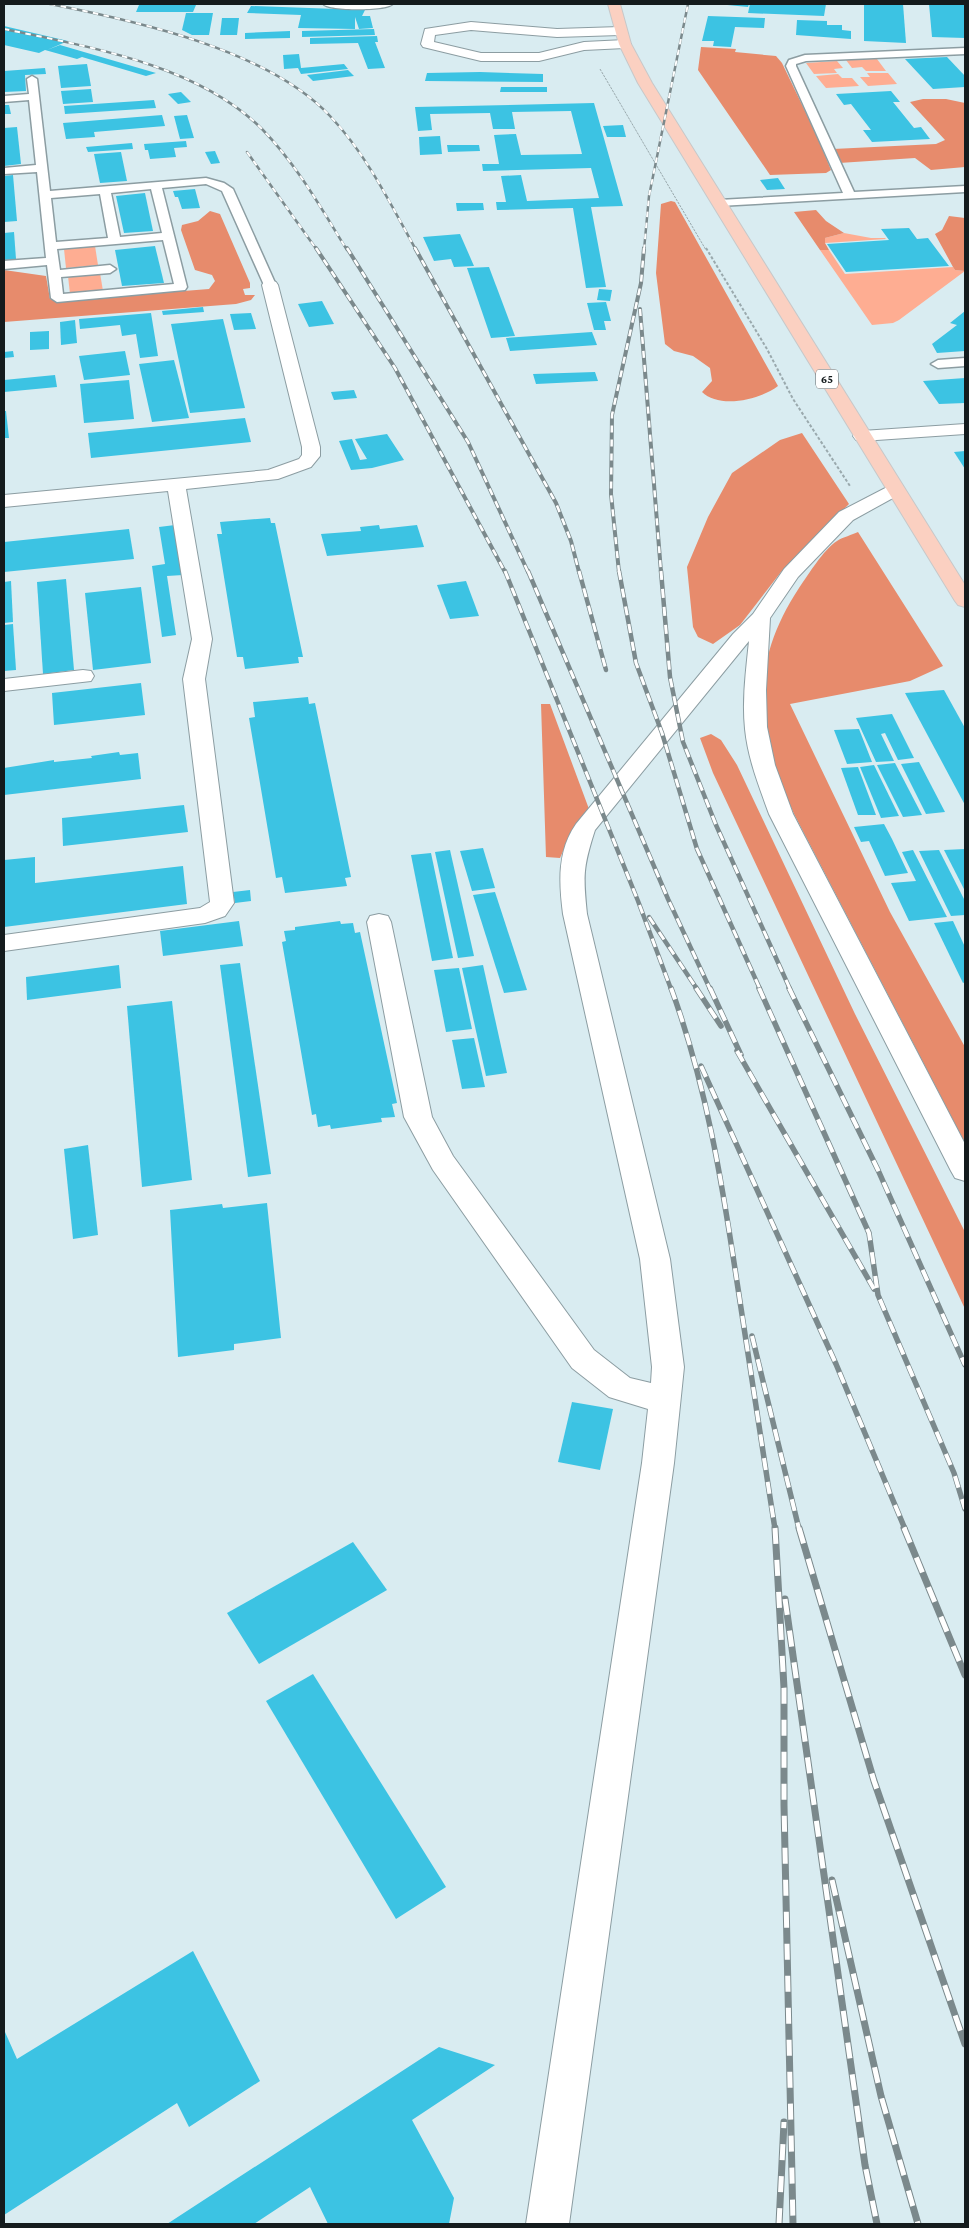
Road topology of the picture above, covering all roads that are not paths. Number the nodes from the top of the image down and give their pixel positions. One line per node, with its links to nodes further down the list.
1 (329, 4): 2 (street)
2 (387, 4)
3 (614, 4): 4 (main road, 65)
4 (622, 38): 4 (street); 16 (main road, 65)
5 (965, 51): 15 (lane)
6 (32, 79): 7 (lane)
7 (34, 98): 8 (lane); 9 (lane)
8 (4, 100)
9 (42, 168): 10 (lane); 14 (lane)
10 (4, 171)
11 (156, 186): 13 (lane); 17 (lane); 23 (lane)
12 (965, 189): 15 (lane)
13 (105, 190): 14 (lane); 19 (lane)
14 (45, 195): 18 (lane)
15 (850, 195): 16 (lane)
16 (719, 204): 28 (main road, 65)
17 (168, 236): 19 (lane); 24 (lane)
18 (51, 246): 19 (lane); 20 (lane)
19 (109, 252): 22 (lane); 24 (lane)
20 (53, 261): 21 (lane); 22 (lane)
21 (4, 265)
22 (54, 274): 24 (lane)
23 (270, 286): 29 (street)
24 (114, 293)
25 (965, 362): 26 (lane)
26 (938, 364)
27 (965, 429): 28 (street)
28 (862, 436): 30 (main road, 65)
29 (176, 484): 31 (street); 37 (street)
30 (895, 489): 32 (main road, 65); 33 (street)
31 (4, 500)
32 (965, 601)
33 (760, 618): 38 (street); 39 (street)
34 (83, 676): 35 (street)
35 (4, 684)
36 (379, 922): 39 (street)
37 (4, 943)
38 (965, 1171)
39 (664, 1400): 40 (street)
40 (547, 2224)

